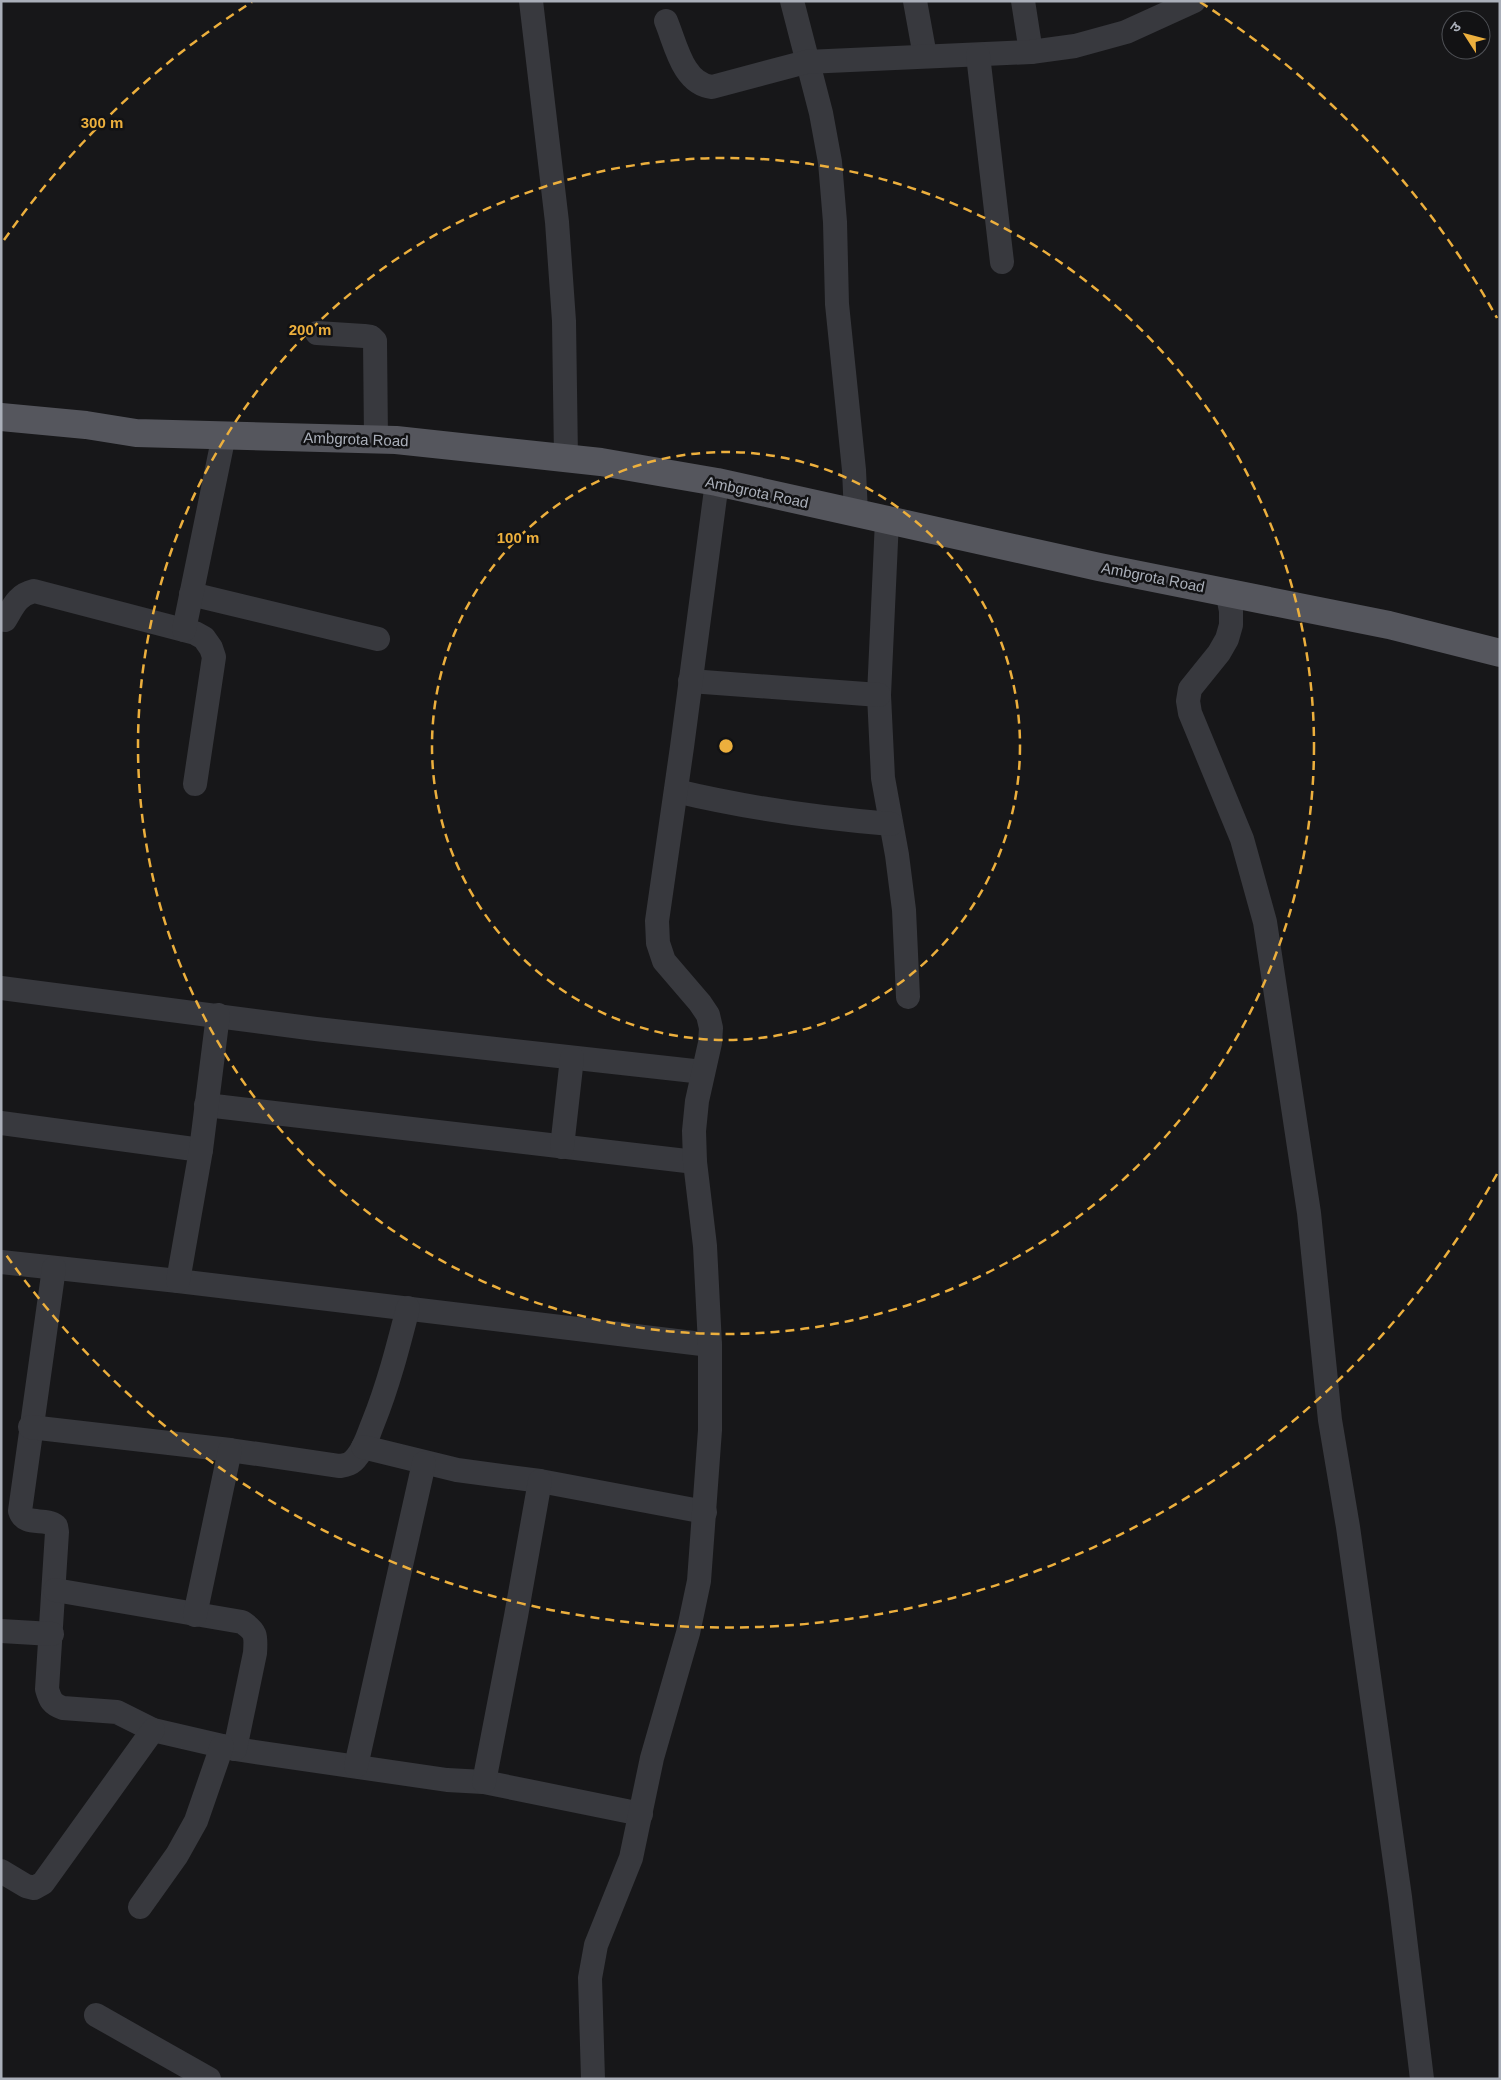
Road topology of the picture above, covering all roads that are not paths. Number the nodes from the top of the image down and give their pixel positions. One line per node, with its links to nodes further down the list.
1 (532, 1): 16 (street)
2 (792, 1): 10 (street)
3 (915, 1): 9 (street)
4 (1022, 1): 7 (street)
5 (1194, 1): 7 (street)
6 (666, 21): 10 (street)
7 (1031, 52): 8 (street)
8 (978, 55): 9 (street); 11 (street)
9 (925, 56): 10 (street)
10 (806, 62): 18 (street)
11 (1002, 262)
12 (317, 333): 15 (street)
13 (1, 417): 14 (main road, Ambgrota Road)
14 (224, 435): 15 (main road, Ambgrota Road); 21 (street)
15 (376, 439): 16 (main road, Ambgrota Road)
16 (566, 458): 17 (main road, Ambgrota Road)
17 (717, 482): 18 (main road, Ambgrota Road); 26 (street)
18 (856, 514): 19 (main road, Ambgrota Road)
19 (887, 520): 20 (main road, Ambgrota Road); 27 (street)
20 (1227, 591): 25 (main road, Ambgrota Road); 66 (street)
21 (191, 594): 23 (street); 24 (street)
22 (5, 620): 23 (street)
23 (184, 630): 28 (street)
24 (378, 639)
25 (1500, 653)
26 (690, 681): 27 (street); 29 (street)
27 (878, 695): 30 (street)
28 (195, 784)
29 (676, 791): 30 (street); 35 (street)
30 (891, 824): 32 (street)
31 (1, 988): 33 (street)
32 (908, 997)
33 (218, 1015): 34 (street); 36 (street)
34 (572, 1058): 35 (street); 38 (street)
35 (703, 1072): 40 (street)
36 (206, 1106): 38 (street); 39 (street)
37 (1, 1123): 39 (street)
38 (562, 1147): 40 (street)
39 (201, 1150): 43 (street)
40 (695, 1162): 45 (street)
41 (1, 1262): 42 (street)
42 (54, 1268): 43 (street); 46 (street)
43 (178, 1281): 44 (street)
44 (408, 1308): 45 (street); 47 (street)
45 (710, 1345): 51 (street)
46 (30, 1427): 48 (street); 52 (street)
47 (364, 1447): 48 (street); 49 (street)
48 (230, 1450): 53 (street)
49 (424, 1463): 50 (street); 58 (street)
50 (540, 1481): 51 (street); 59 (street)
51 (705, 1512): 60 (street)
52 (55, 1590): 53 (street); 55 (street)
53 (196, 1615): 57 (street)
54 (1, 1631): 55 (street)
55 (52, 1634): 56 (street)
56 (153, 1730): 57 (street); 61 (street)
57 (229, 1748): 58 (street); 62 (street)
58 (356, 1766): 59 (street)
59 (484, 1782): 60 (street)
60 (640, 1814): 65 (street)
61 (1, 1871)
62 (140, 1907)
63 (96, 2015): 64 (street)
64 (209, 2079)
65 (593, 2079)
66 (1422, 2079)

